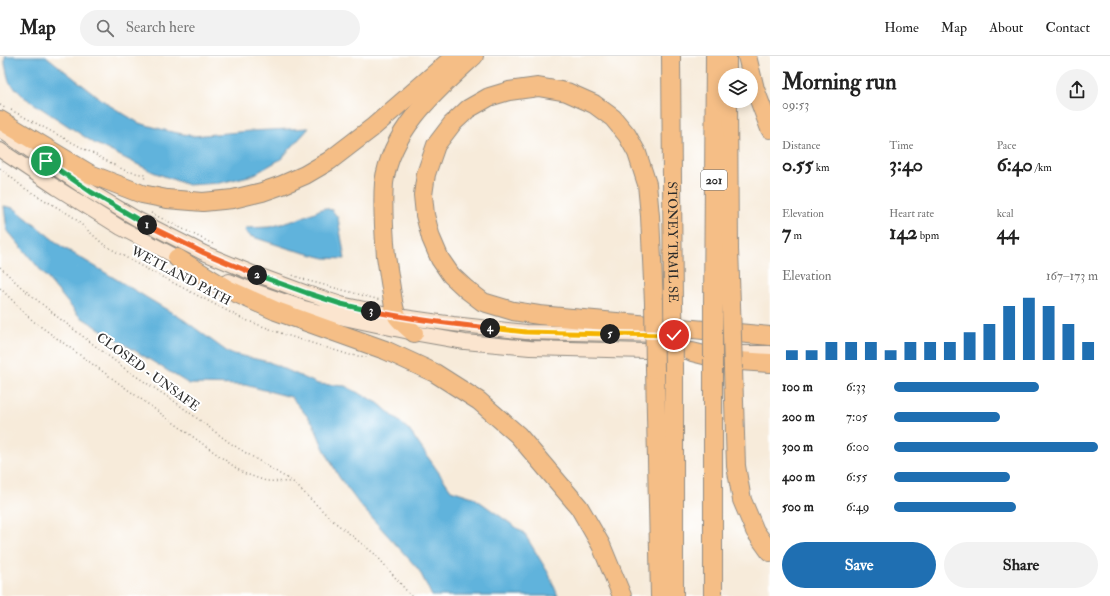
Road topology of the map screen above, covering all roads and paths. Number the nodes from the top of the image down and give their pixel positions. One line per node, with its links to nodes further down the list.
1 (455, 56): 10 (highway)
2 (474, 56): 24 (highway)
3 (672, 56): 36 (highway, STONEY TRAIL SE, bridge)
4 (715, 56): 23 (highway, 201)
5 (727, 56): 7 (highway)
6 (747, 56): 11 (highway)
7 (727, 68)
8 (0, 105): 15 (path)
9 (728, 108): 23 (highway)
10 (0, 120)
11 (770, 129)
12 (0, 130): 24 (main road)
13 (0, 150): 18 (main road)
14 (0, 168): 29 (path, WETLAND PATH)
15 (144, 185)
16 (150, 212): 17 (path)
17 (217, 246)
18 (177, 258): 25 (main road); 34 (highway)
19 (0, 267): 31 (path, CLOSED - UNSAFE)
20 (287, 273): 22 (path)
21 (0, 288): 31 (path)
22 (384, 301)
23 (722, 304): 32 (highway, bridge); 37 (highway, 201, bridge)
24 (397, 316): 25 (highway); 26 (main road)
25 (414, 333): 27 (main road)
26 (770, 337): 35 (highway, bridge)
27 (692, 352): 28 (main road); 30 (highway)
28 (770, 353)
29 (370, 357)
30 (770, 364)
31 (293, 482): 33 (path)
32 (770, 552)
33 (411, 596)
34 (622, 596)
35 (660, 596)
36 (674, 596)
37 (713, 596)

